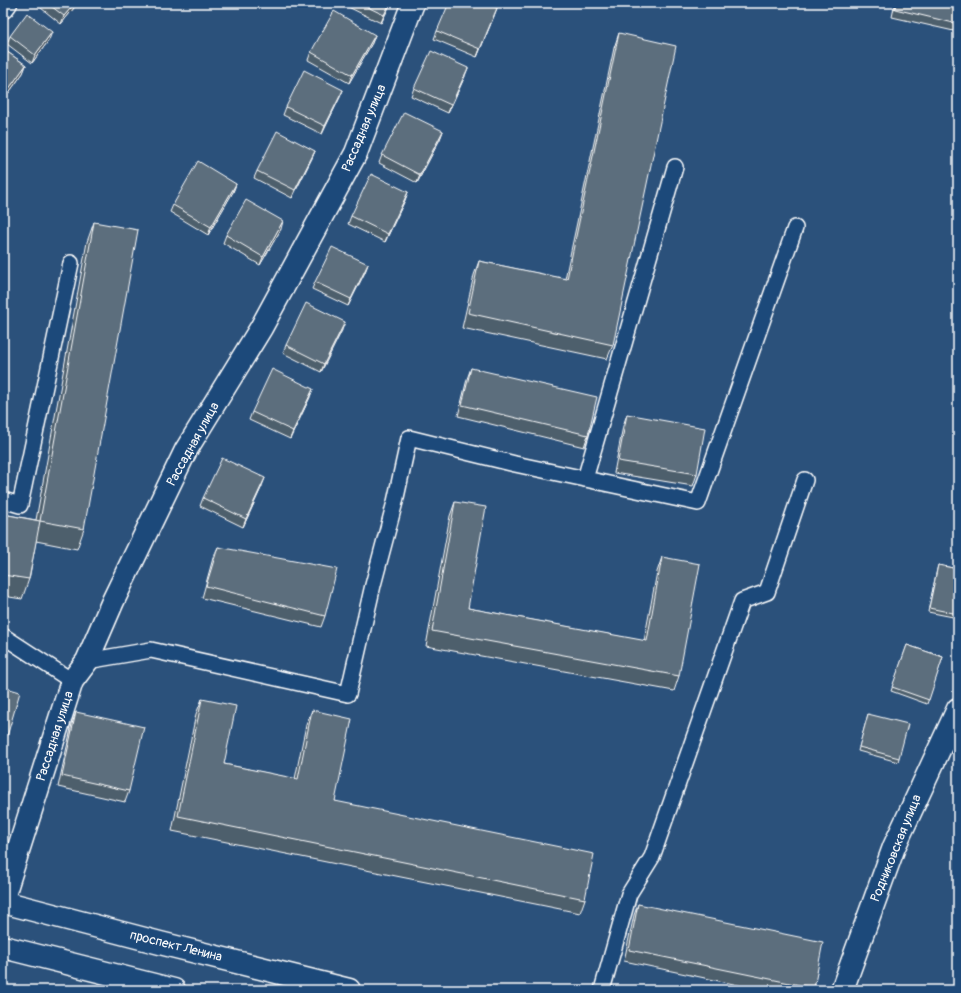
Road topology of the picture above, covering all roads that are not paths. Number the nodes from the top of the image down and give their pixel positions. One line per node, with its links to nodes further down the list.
1 (6, 3): 3 (street)
2 (413, 3): 11 (street, Рассадная улица)
3 (3, 7)
4 (675, 167): 7 (lane)
5 (795, 228): 7 (lane)
6 (71, 263): 9 (lane)
7 (586, 479): 11 (lane)
8 (805, 480): 19 (lane)
9 (3, 500)
10 (3, 636): 12 (lane)
11 (87, 661): 12 (street, Рассадная улица)
12 (72, 681): 14 (street, Рассадная улица)
13 (958, 708): 20 (street, Родниковская улица)
14 (3, 898)
15 (3, 902): 18 (street, проспект Ленина)
16 (3, 947): 17 (street)
17 (174, 990)
18 (350, 990)
19 (602, 990)
20 (842, 990)

